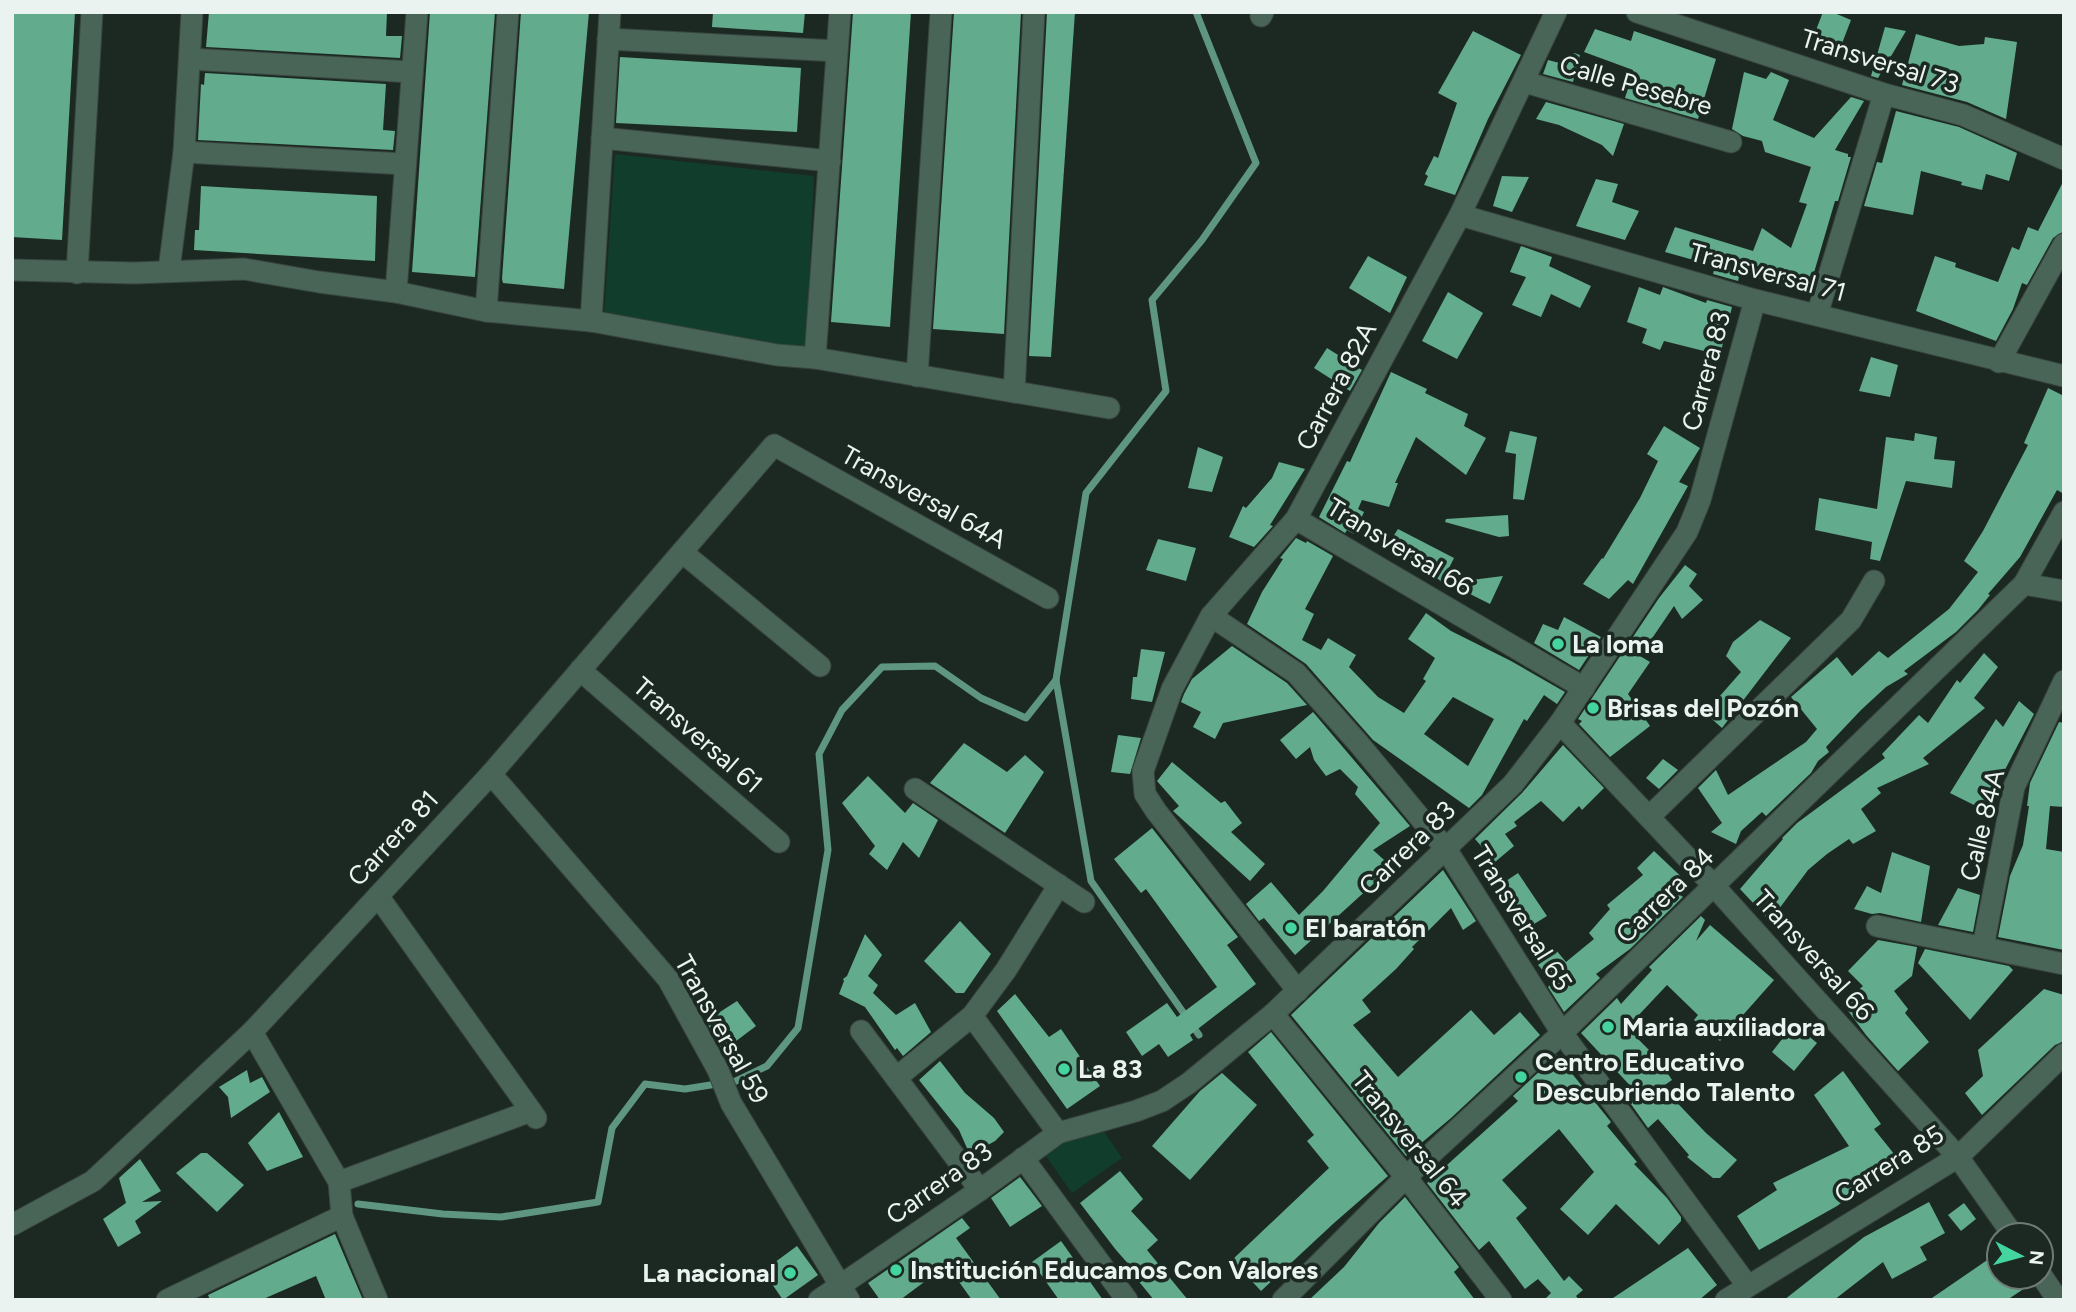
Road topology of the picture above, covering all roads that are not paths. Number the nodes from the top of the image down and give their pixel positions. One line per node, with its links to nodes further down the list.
1 (92, 12): 27 (street)
2 (192, 12): 13 (street)
3 (416, 12): 14 (street)
4 (508, 12): 30 (street)
5 (610, 12): 11 (street)
6 (840, 12): 12 (street)
7 (941, 12): 35 (street)
8 (1034, 12): 37 (street)
9 (1556, 12): 15 (street, Carrera 82A)
10 (1637, 12): 16 (street, Transversal 73)
11 (608, 39): 12 (street); 17 (street)
12 (837, 51): 21 (street)
13 (190, 59): 14 (street); 19 (street)
14 (412, 72): 22 (street)
15 (1525, 82): 18 (street, Calle Pesebre); 23 (street, Carrera 82A)
16 (1884, 94): 20 (street, Transversal 73); 31 (street)
17 (602, 138): 21 (street); 32 (street)
18 (1731, 142)
19 (184, 152): 22 (street); 26 (street)
20 (2064, 159)
21 (830, 162): 33 (street)
22 (405, 164): 28 (street)
23 (1460, 215): 29 (street, Transversal 71); 41 (street, Carrera 82A)
24 (2064, 244): 34 (street)
25 (12, 270): 27 (street)
26 (169, 270): 27 (street); 28 (street)
27 (77, 273)
28 (396, 292): 30 (street)
29 (1755, 300): 31 (street, Transversal 71); 51 (street, Carrera 83)
30 (486, 311): 32 (street)
31 (1817, 315): 34 (street, Transversal 71)
32 (591, 321): 33 (street)
33 (815, 358): 35 (street)
34 (1999, 362): 36 (street, Transversal 71)
35 (917, 376): 37 (street)
36 (2064, 376)
37 (1014, 392): 38 (street)
38 (1109, 408)
39 (774, 445): 42 (street, Carrera 81); 46 (street, Transversal 64A)
40 (2064, 512): 44 (street, Carrera 84)
41 (1296, 519): 47 (street, Carrera 82A); 51 (street, Transversal 66)
42 (682, 552): 48 (street); 49 (street, Carrera 81)
43 (1874, 581): 55 (street)
44 (2024, 584): 45 (street); 59 (street, Carrera 84)
45 (2064, 591)
46 (1048, 598)
47 (1212, 616): 57 (street, Transversal 65); 65 (street, Carrera 82A)
48 (820, 666)
49 (580, 670): 53 (street, Carrera 81); 56 (street, Transversal 61)
50 (2064, 681): 63 (street, Calle 84A)
51 (1584, 688): 52 (street, Carrera 83)
52 (1560, 723): 55 (street, Transversal 66); 57 (street, Carrera 83)
53 (491, 774): 60 (street, Carrera 81); 83 (street, Transversal 59)
54 (915, 789): 58 (street)
55 (1649, 817): 59 (street, Transversal 66)
56 (779, 842)
57 (1446, 849): 65 (street, Carrera 83); 70 (street, Transversal 65)
58 (1059, 885): 61 (street); 67 (street)
59 (1714, 886): 70 (street, Carrera 84); 74 (street, Transversal 66)
60 (378, 896): 69 (street, Carrera 81); 77 (street)
61 (1084, 902)
62 (1877, 926): 63 (street)
63 (1983, 947): 64 (street)
64 (2064, 964)
65 (1298, 991): 66 (street, Carrera 83)
66 (1273, 1014): 73 (street, Carrera 83); 76 (street, Transversal 64)
67 (972, 1016): 72 (street); 73 (street)
68 (861, 1031): 72 (street)
69 (252, 1032): 77 (street); 81 (street, Carrera 81)
70 (1562, 1033): 76 (street, Carrera 84); 82 (street, Transversal 65)
71 (2064, 1054): 74 (street, Carrera 85)
72 (896, 1078): 78 (street)
73 (1058, 1133): 75 (street, Carrera 83)
74 (1958, 1157): 80 (street, Transversal 66); 82 (street, Carrera 85)
75 (1023, 1158): 78 (street, Carrera 83); 87 (street)
76 (1406, 1177): 88 (street, Carrera 84); 89 (street, Transversal 64)
77 (339, 1182): 79 (street)
78 (980, 1190): 83 (street, Carrera 83)
79 (342, 1216): 84 (street); 85 (street)
80 (2003, 1221)
81 (12, 1225)
82 (1747, 1285): 90 (street, Carrera 85)
83 (844, 1292): 86 (street, Carrera 83)
84 (180, 1297)
85 (377, 1300)
86 (819, 1300)
87 (1127, 1300)
88 (1283, 1300)
89 (1501, 1300)
90 (1726, 1300)

